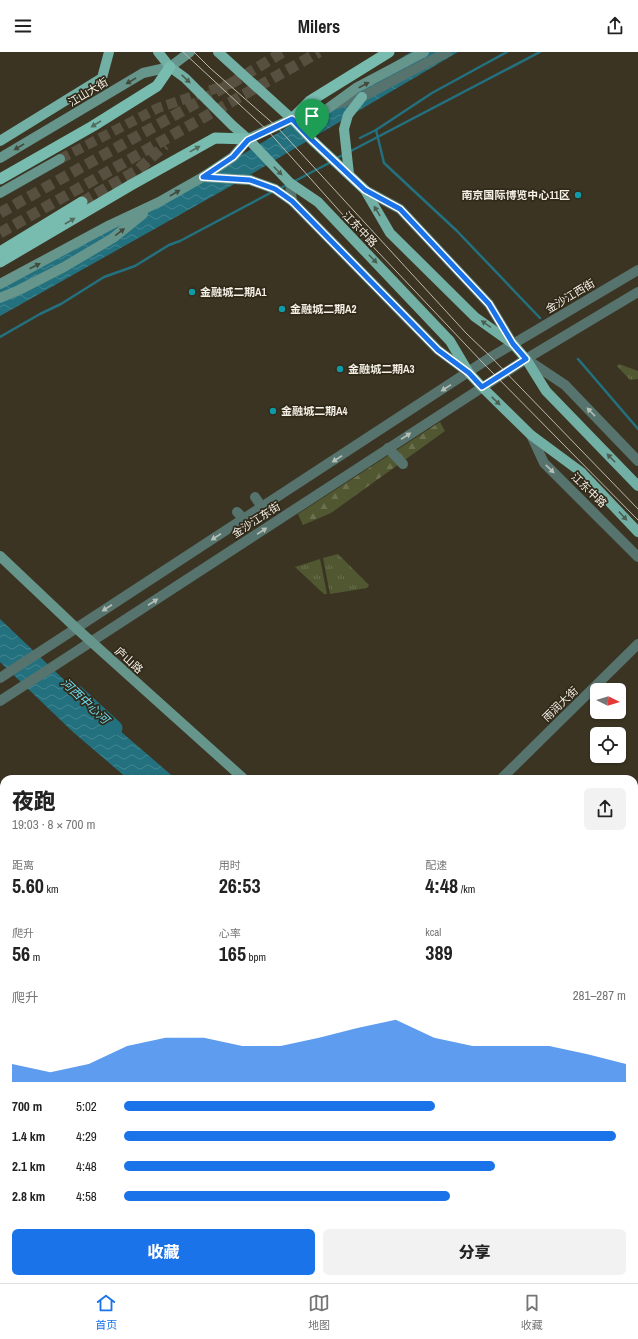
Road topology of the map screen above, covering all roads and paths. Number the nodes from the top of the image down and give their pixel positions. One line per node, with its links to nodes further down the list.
1 (110, 52): 13 (main road)
2 (158, 52): 8 (main road, 江东中路)
3 (190, 52): 8 (main road, 江山大街)
4 (218, 52): 11 (main road, 江东中路)
5 (389, 52): 11 (highway)
6 (424, 52): 10 (main road, one-way to 6)
7 (447, 52): 9 (street)
8 (170, 67): 12 (main road, 江东中路, one-way to 12); 14 (main road, 江山大街, one-way to 14); 18 (highway, one-way to 18)
9 (362, 97): 10 (street); 16 (main road)
10 (334, 105): 11 (main road)
11 (292, 119): 12 (main road); 16 (main road, 江东中路)
12 (248, 140): 17 (main road); 19 (main road, 江东中路, one-way to 19); 26 (highway, one-way to 12)
13 (0, 142)
14 (0, 158)
15 (60, 159): 21 (main road)
16 (349, 174): 20 (main road, 江东中路)
17 (203, 177): 22 (main road); 24 (main road, one-way to 17)
18 (0, 180)
19 (290, 183): 22 (street); 33 (main road, 江东中路, one-way to 33)
20 (365, 190): 31 (main road, 江东中路, one-way to 20); 31 (street, 江东中路)
21 (0, 193)
22 (292, 201): 33 (street)
23 (82, 202): 25 (highway)
24 (159, 202): 28 (main road, one-way to 24); 30 (main road, one-way to 24)
25 (0, 252)
26 (0, 262)
27 (638, 270): 31 (street, 金沙江西街)
28 (0, 284)
29 (638, 292): 32 (street)
30 (0, 298)
31 (513, 344): 32 (main road, 江东中路); 33 (street, 金沙江东街)
32 (526, 359): 34 (street, 金沙江东街); 37 (street, 江东中路, one-way to 32); 39 (main road, 江东中路, one-way to 32)
33 (469, 373): 34 (main road, 江东中路); 41 (street, 金沙江东街, one-way to 41)
34 (482, 387): 35 (main road, 江东中路, one-way to 35); 36 (street, 金沙江东街, one-way to 34)
35 (531, 435): 42 (main road, 江东中路, one-way to 42); 44 (street, 江东中路, one-way to 44)
36 (388, 448): 38 (street); 46 (street, 金沙江东街, one-way to 36)
37 (638, 461)
38 (403, 464)
39 (638, 486)
40 (255, 497): 41 (street)
41 (262, 507): 45 (street, 金沙江东街, one-way to 45)
42 (638, 532)
43 (0, 556): 45 (main road, 庐山路)
44 (638, 557)
45 (76, 628): 46 (main road, 庐山路); 48 (street, 金沙江东街)
46 (92, 642): 49 (street, 金沙江东街); 50 (main road, 庐山路)
47 (638, 645): 51 (street, 雨润大街)
48 (0, 678)
49 (0, 701)
50 (240, 775)
51 (505, 775)

